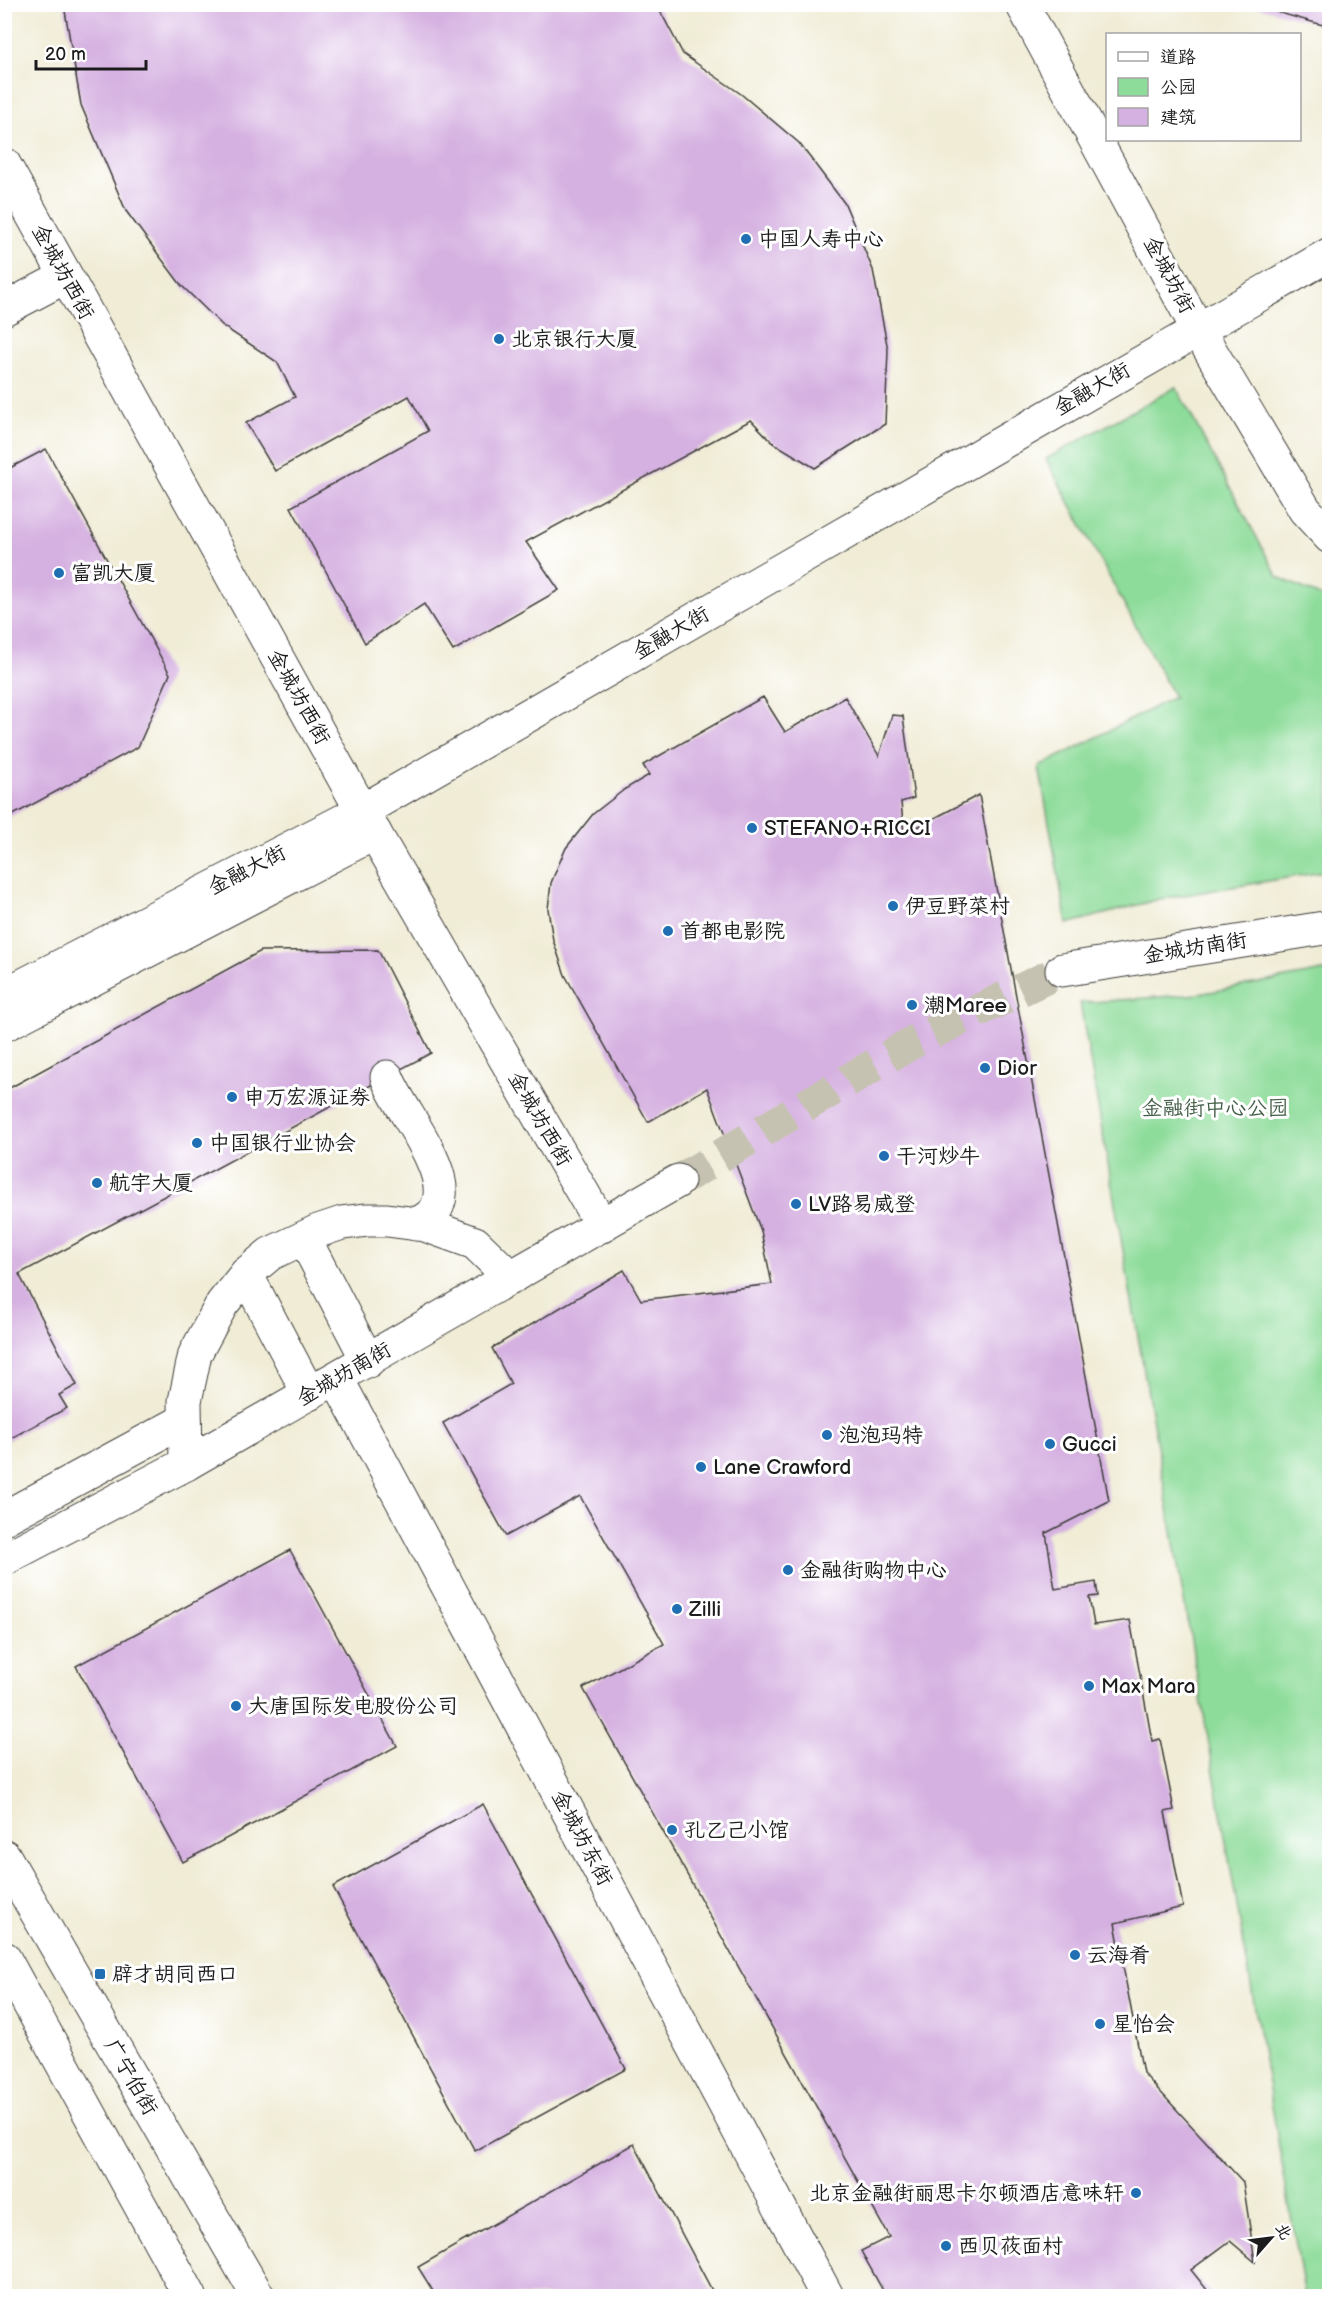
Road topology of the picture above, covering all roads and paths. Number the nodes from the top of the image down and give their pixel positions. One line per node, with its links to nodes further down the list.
1 (1022, 4): 6 (street, 金城坊街)
2 (4, 164): 4 (street, 金城坊西街)
3 (1329, 254): 6 (street, 金融大街)
4 (65, 277): 5 (street); 8 (street, 金城坊西街)
5 (4, 309)
6 (1197, 328): 7 (street, 金城坊街); 8 (street, 金融大街)
7 (1329, 537)
8 (369, 822): 11 (street, 金融大街); 12 (street); 16 (street, 金城坊西街)
9 (1329, 927): 10 (street, 金城坊南街)
10 (1062, 970)
11 (4, 995)
12 (4, 1025)
13 (387, 1077): 15 (street)
14 (678, 1180): 16 (street, 金城坊南街)
15 (416, 1224): 17 (street); 19 (street)
16 (602, 1226): 19 (street, 金城坊南街)
17 (304, 1238): 18 (street); 20 (street)
18 (246, 1274): 21 (street, 金城坊东街); 22 (street)
19 (511, 1278): 20 (street, 金城坊南街)
20 (368, 1360): 21 (street, 金城坊南街)
21 (323, 1386): 23 (street, 金城坊南街); 30 (street, 金城坊东街)
22 (184, 1420): 23 (street); 24 (street)
23 (186, 1464): 25 (street, 金城坊南街)
24 (4, 1518)
25 (4, 1559)
26 (4, 1856): 29 (street, 广宁伯街)
27 (4, 1958): 28 (street)
28 (190, 2296)
29 (258, 2296)
30 (827, 2296)

